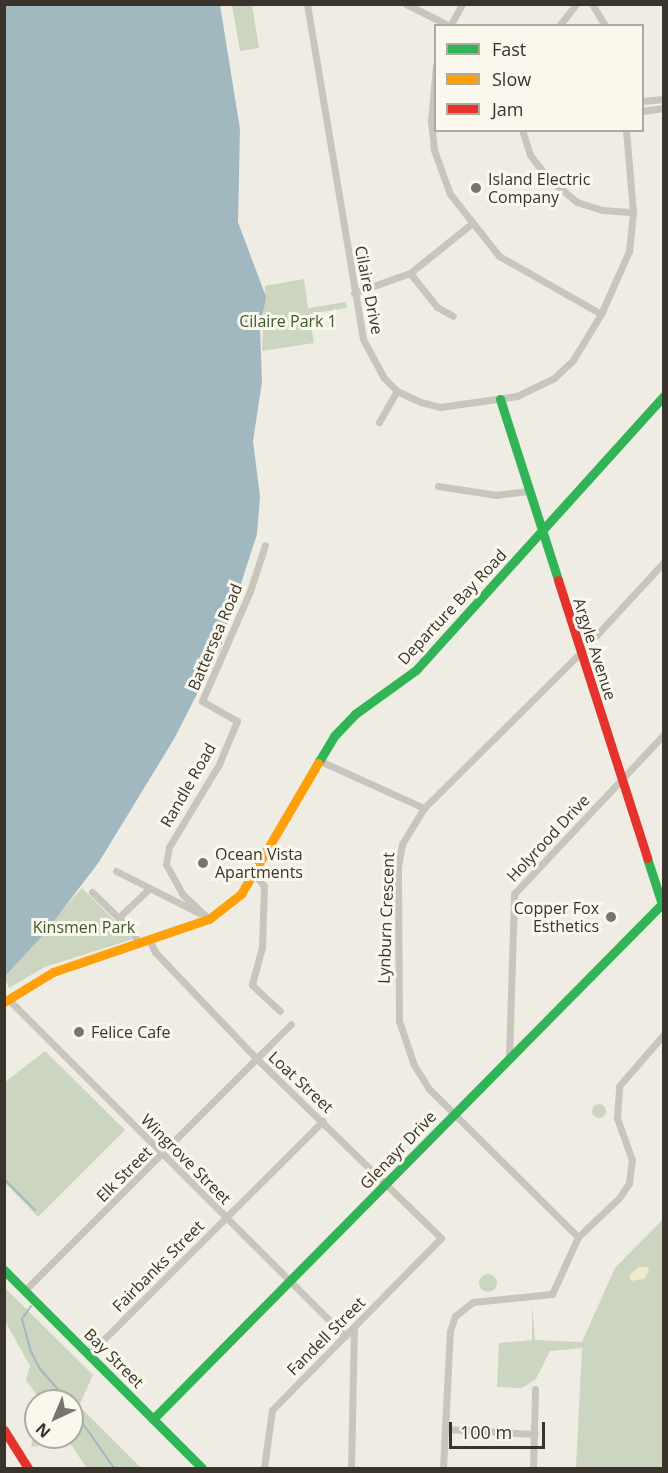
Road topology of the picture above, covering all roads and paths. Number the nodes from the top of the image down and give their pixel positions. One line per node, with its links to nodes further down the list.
1 (307, 4): 20 (street, Cilaire Drive)
2 (406, 4): 6 (street)
3 (462, 4): 7 (street)
4 (576, 4): 8 (street)
5 (592, 4): 9 (street)
6 (446, 24)
7 (451, 24)
8 (561, 24)
9 (604, 24)
10 (434, 79): 18 (street)
11 (663, 99): 12 (street)
12 (644, 101)
13 (663, 108): 14 (street)
14 (644, 111)
15 (523, 132): 17 (street)
16 (626, 132): 17 (street, Cilaire Drive)
17 (633, 212): 21 (street, Cilaire Drive)
18 (470, 225): 19 (street); 21 (street)
19 (410, 273): 20 (street); 22 (street)
20 (354, 293): 23 (street, Cilaire Drive)
21 (601, 314): 25 (street, Cilaire Drive)
22 (453, 316)
23 (398, 391): 25 (street, Cilaire Drive); 26 (street)
24 (663, 396): 29 (street, Departure Bay Road)
25 (500, 399): 28 (street, Argyle Avenue)
26 (379, 422)
27 (438, 486): 28 (street)
28 (529, 490): 29 (street, Argyle Avenue)
29 (542, 532): 32 (street, Argyle Avenue); 35 (street, Departure Bay Road)
30 (265, 545): 33 (street, Battersea Road)
31 (663, 562): 32 (street, Lynburn Crescent)
32 (580, 653): 36 (street, Argyle Avenue); 37 (street, Lynburn Crescent)
33 (237, 721): 44 (street, Randle Road)
34 (663, 734): 36 (street, Holyrood Drive)
35 (318, 760): 37 (street); 39 (street, Departure Bay Road)
36 (621, 780): 42 (street, Argyle Avenue); 51 (street, Holyrood Drive)
37 (424, 808): 53 (street, Lynburn Crescent)
38 (116, 871): 40 (street)
39 (255, 875): 44 (street, Departure Bay Road); 48 (street)
40 (150, 888): 43 (street); 44 (street)
41 (92, 892): 43 (street)
42 (663, 905): 51 (street, Glenayr Drive)
43 (119, 917): 46 (street)
44 (209, 919): 45 (street, Departure Bay Road)
45 (150, 940): 46 (street, Departure Bay Road); 52 (street, Loat Street)
46 (139, 944): 47 (street, Departure Bay Road)
47 (6, 1000): 55 (street, Wingrove Street)
48 (280, 1011)
49 (291, 1024): 52 (street, Elk Street)
50 (663, 1034): 59 (street)
51 (509, 1057): 53 (street, Glenayr Drive)
52 (258, 1060): 54 (street, Loat Street); 55 (street, Elk Street)
53 (454, 1114): 56 (street, Glenayr Drive); 59 (street, Lynburn Crescent)
54 (323, 1122): 56 (street, Loat Street); 57 (street, Fairbanks Street)
55 (162, 1155): 57 (street, Wingrove Street); 62 (street, Elk Street)
56 (387, 1184): 58 (street, Loat Street); 61 (street, Glenayr Drive)
57 (225, 1217): 61 (street, Wingrove Street); 65 (street, Fairbanks Street)
58 (441, 1238): 63 (street, Fandell Street)
59 (578, 1238): 68 (street)
60 (4, 1270): 62 (street, Bay Street)
61 (289, 1281): 64 (street, Wingrove Street); 67 (street, Glenayr Drive)
62 (25, 1290): 65 (street, Bay Street)
63 (354, 1327): 64 (street, Fandell Street); 74 (street)
64 (345, 1336): 73 (street, Fandell Street)
65 (89, 1354): 67 (street, Bay Street)
66 (535, 1389): 70 (street)
67 (153, 1419): 72 (street, Bay Street)
68 (446, 1428): 70 (street); 75 (street)
69 (4, 1430): 71 (street)
70 (535, 1434): 76 (street)
71 (28, 1468)
72 (202, 1468)
73 (264, 1468)
74 (351, 1468)
75 (443, 1468)
76 (533, 1468)

